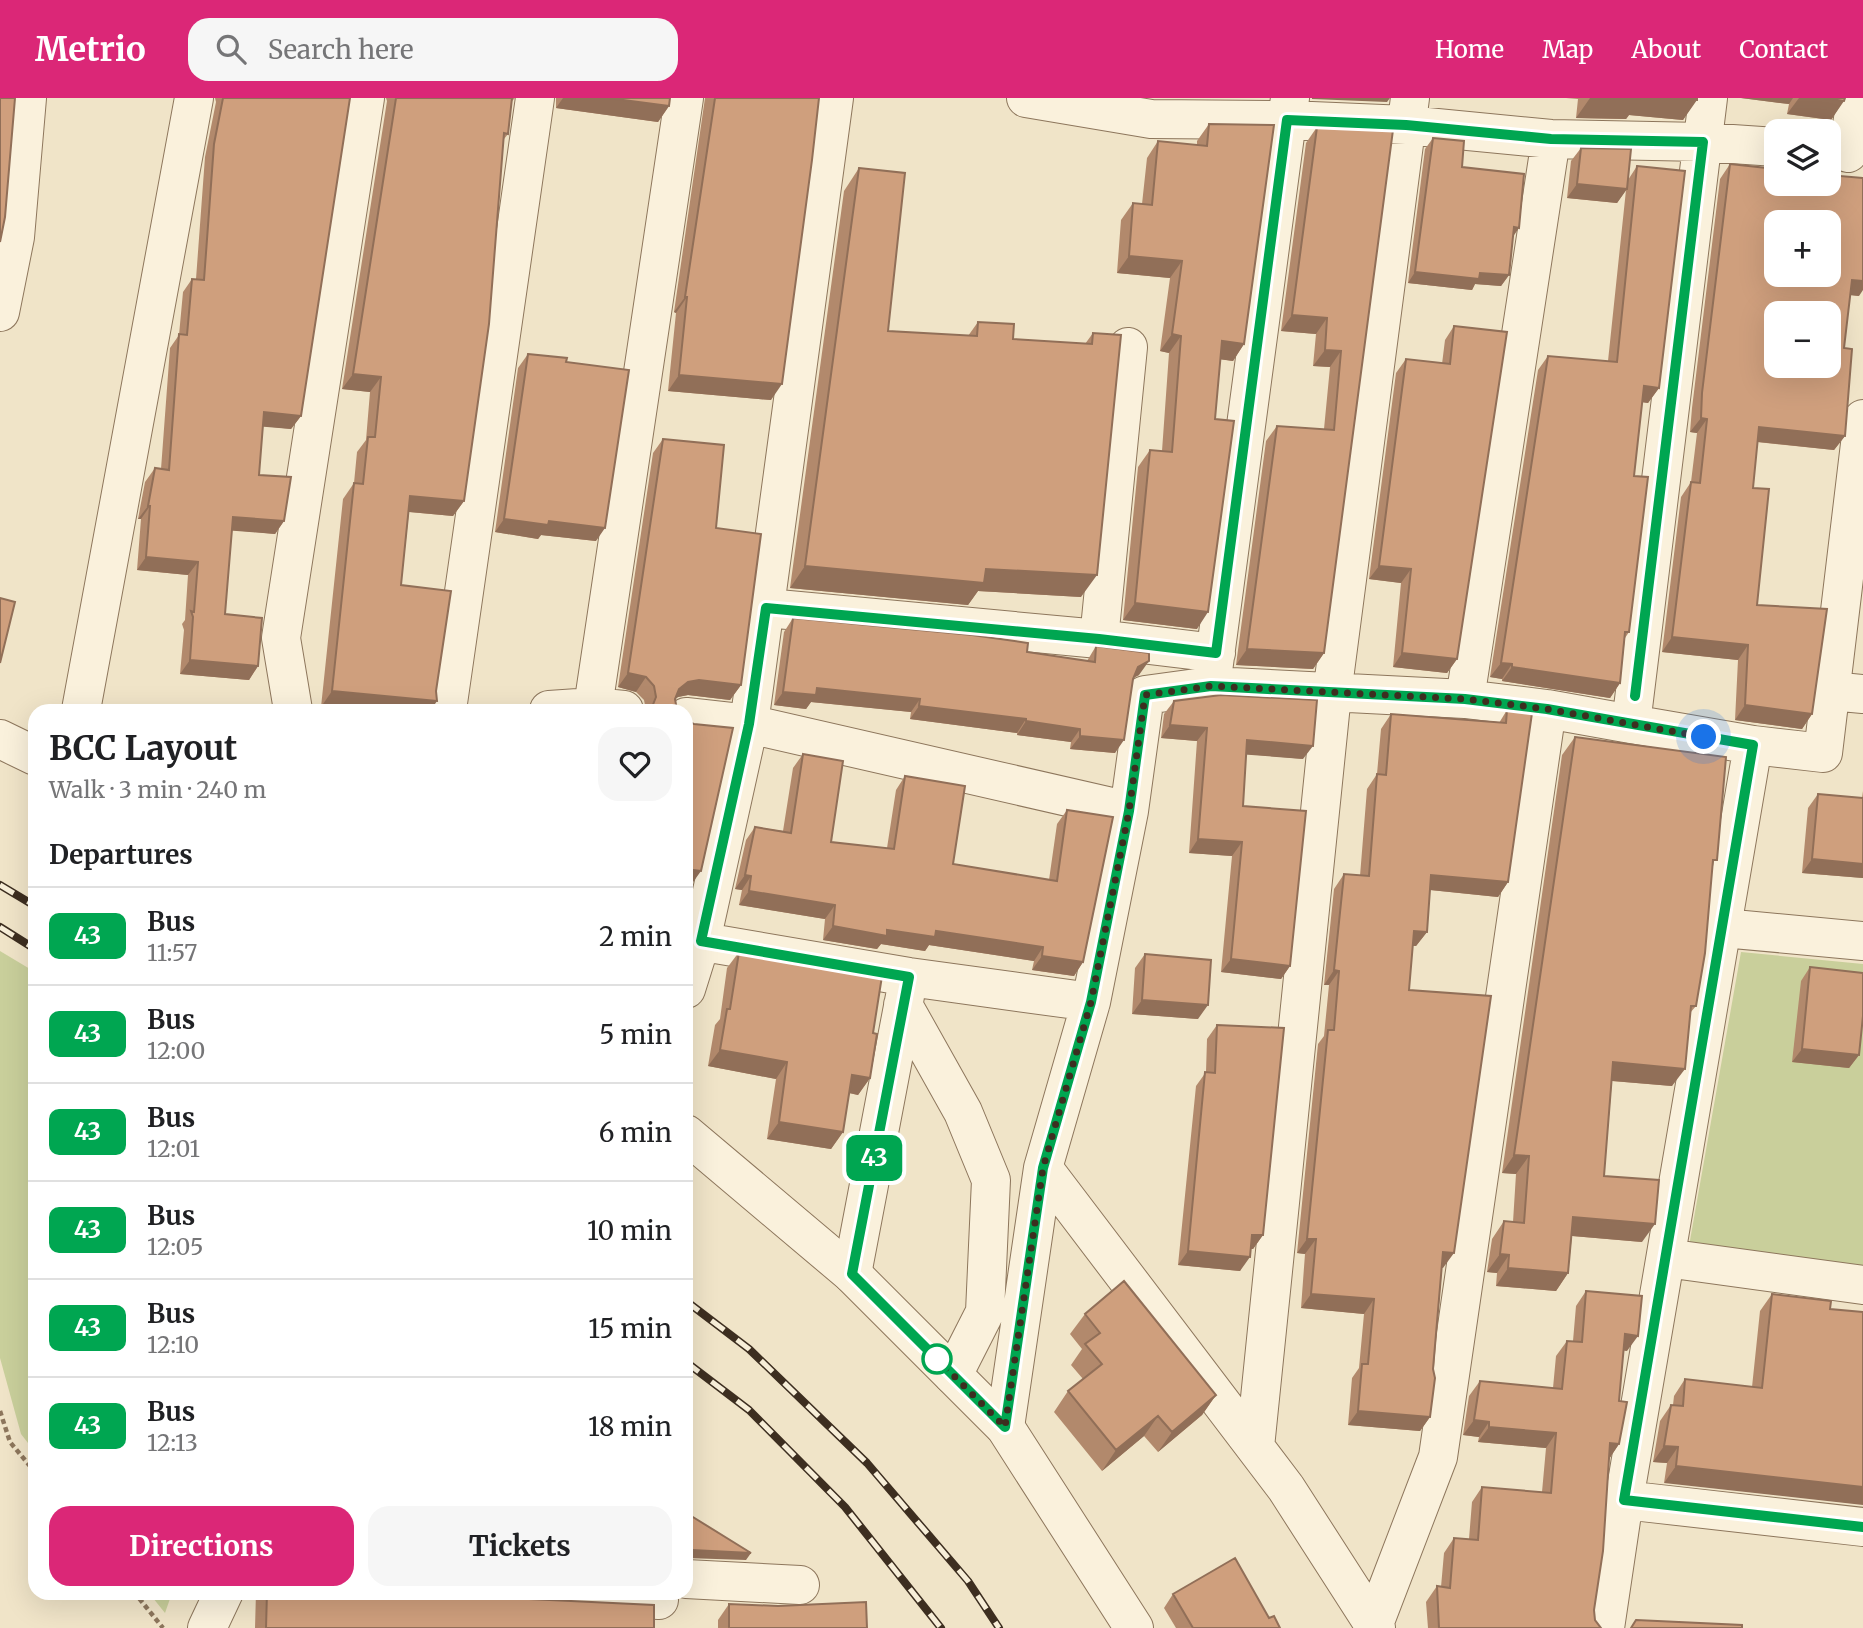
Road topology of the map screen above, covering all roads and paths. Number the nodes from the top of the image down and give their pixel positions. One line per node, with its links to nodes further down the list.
1 (27, 98): 17 (street)
2 (194, 98): 26 (street)
3 (365, 98): 27 (street)
4 (534, 98): 28 (street)
5 (684, 98): 29 (street)
6 (834, 98): 20 (street)
7 (1026, 98): 10 (street)
8 (1708, 98): 14 (street)
9 (1856, 98): 16 (street)
10 (1152, 109): 11 (street)
11 (1289, 109): 12 (street); 22 (street)
12 (1408, 112): 13 (street); 24 (street)
13 (1551, 139): 14 (street); 25 (street)
14 (1703, 142): 15 (street); 33 (street)
15 (1764, 147)
16 (1847, 153)
17 (0, 312)
18 (1128, 347): 21 (street)
19 (1863, 419): 23 (street)
20 (766, 608): 21 (street); 32 (street)
21 (1099, 639): 22 (street)
22 (1213, 670): 24 (street); 37 (street)
23 (1847, 692): 35 (street)
24 (1332, 694): 25 (street); 51 (street)
25 (1465, 699): 30 (street)
26 (82, 704)
27 (292, 704)
28 (448, 704)
29 (609, 704)
30 (1547, 709): 33 (street); 59 (street)
31 (693, 718): 32 (street)
32 (749, 724): 37 (street); 39 (street)
33 (1631, 724): 35 (street)
34 (0, 739): 36 (street)
35 (1753, 745): 38 (street)
36 (28, 752)
37 (1129, 811): 42 (street)
38 (1723, 928): 40 (street); 45 (street)
39 (694, 940): 41 (street)
40 (1863, 941)
41 (906, 991): 42 (street); 46 (street); 48 (street)
42 (1091, 1002): 44 (street)
43 (693, 1140): 46 (street)
44 (1043, 1168): 50 (street); 51 (street)
45 (1667, 1258): 47 (street); 53 (street)
46 (852, 1274): 48 (street)
47 (1863, 1284)
48 (953, 1375): 50 (street)
49 (0, 1410): 52 (path)
50 (1005, 1427): 63 (street)
51 (1255, 1447): 59 (street)
52 (28, 1464)
53 (1624, 1500): 54 (street); 60 (street)
54 (1863, 1527)
55 (800, 1585): 56 (street)
56 (693, 1597)
57 (140, 1600): 61 (path)
58 (220, 1600): 62 (street)
59 (1375, 1626)
60 (1611, 1627)
61 (163, 1628)
62 (207, 1628)
63 (1134, 1628)

